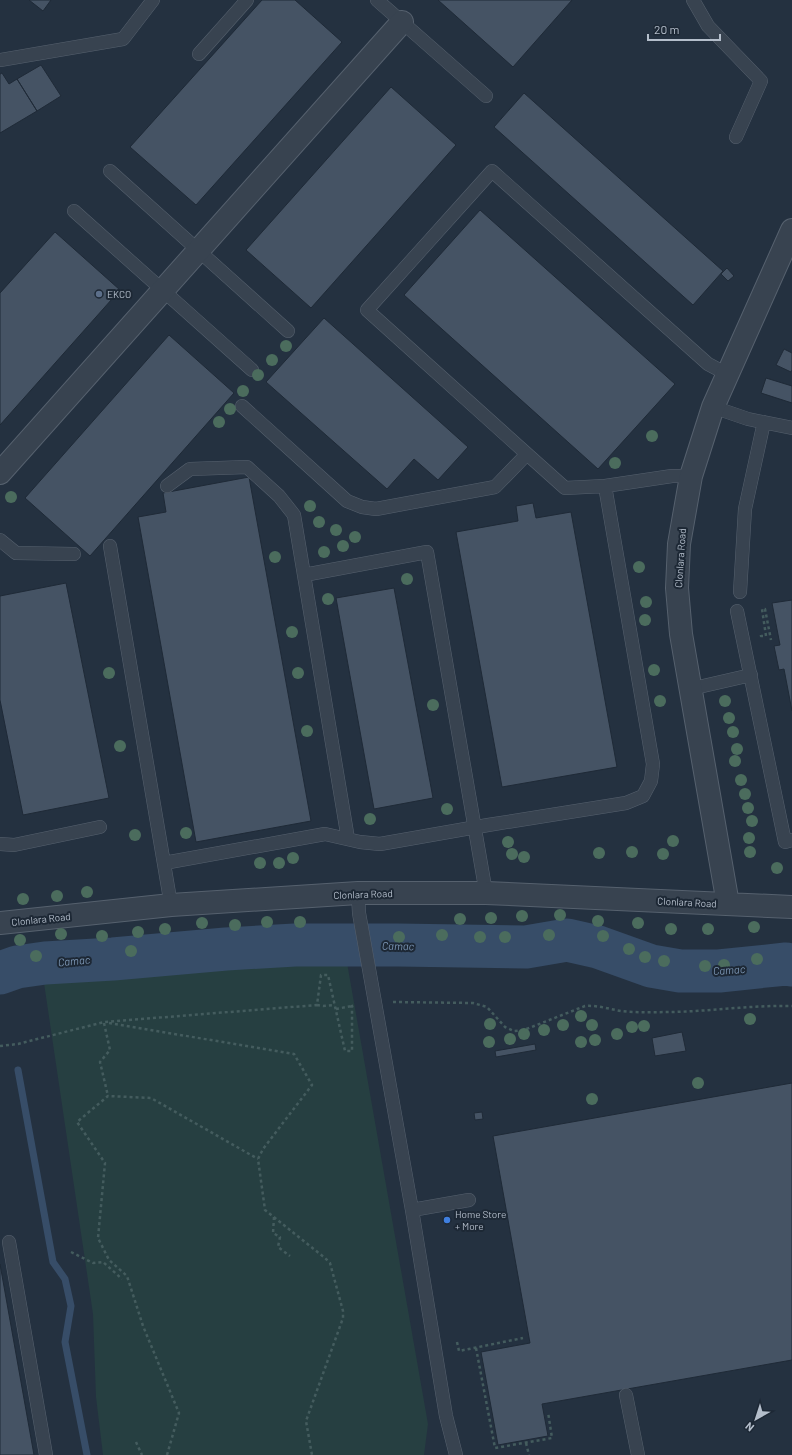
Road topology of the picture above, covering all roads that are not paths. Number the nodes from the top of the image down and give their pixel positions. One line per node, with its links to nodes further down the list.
1 (153, 0): 7 (lane)
2 (247, 0): 6 (lane)
3 (377, 0): 5 (lane)
4 (692, 0): 9 (lane)
5 (402, 22): 8 (lane); 13 (street)
6 (199, 54)
7 (0, 60)
8 (486, 96)
9 (736, 137)
10 (110, 171): 13 (lane)
11 (74, 211): 14 (lane)
12 (791, 235): 17 (street, Clonlara Road)
13 (199, 252): 14 (street); 15 (lane)
14 (164, 291): 16 (lane); 23 (street)
15 (288, 331)
16 (252, 370)
17 (727, 374): 19 (street, Clonlara Road); 22 (lane)
18 (242, 406): 22 (lane)
19 (713, 407): 20 (lane); 24 (street, Clonlara Road)
20 (764, 422): 21 (lane); 31 (lane)
21 (792, 428)
22 (527, 454): 26 (lane)
23 (0, 473)
24 (691, 476): 26 (lane); 34 (street, Clonlara Road)
25 (167, 486): 30 (lane)
26 (605, 486): 36 (lane)
27 (0, 540): 29 (lane)
28 (110, 546): 40 (lane)
29 (74, 554)
30 (304, 575): 36 (lane); 37 (lane)
31 (740, 592)
32 (737, 611): 33 (lane)
33 (750, 675): 34 (lane); 38 (lane)
34 (690, 689): 43 (street, Clonlara Road)
35 (100, 827): 39 (lane)
36 (476, 827): 37 (lane); 41 (lane)
37 (348, 839): 40 (lane)
38 (792, 840)
39 (0, 844)
40 (164, 863): 44 (lane)
41 (486, 892): 42 (street, Clonlara Road); 43 (street, Clonlara Road)
42 (358, 893): 44 (street, Clonlara Road); 48 (lane)
43 (728, 904): 45 (street, Clonlara Road)
44 (171, 905): 46 (street, Clonlara Road)
45 (792, 907)
46 (0, 923)
47 (469, 1200): 48 (lane)
48 (412, 1210): 52 (lane)
49 (9, 1242): 51 (lane)
50 (626, 1395): 53 (lane)
51 (46, 1455)
52 (456, 1455)
53 (638, 1455)

